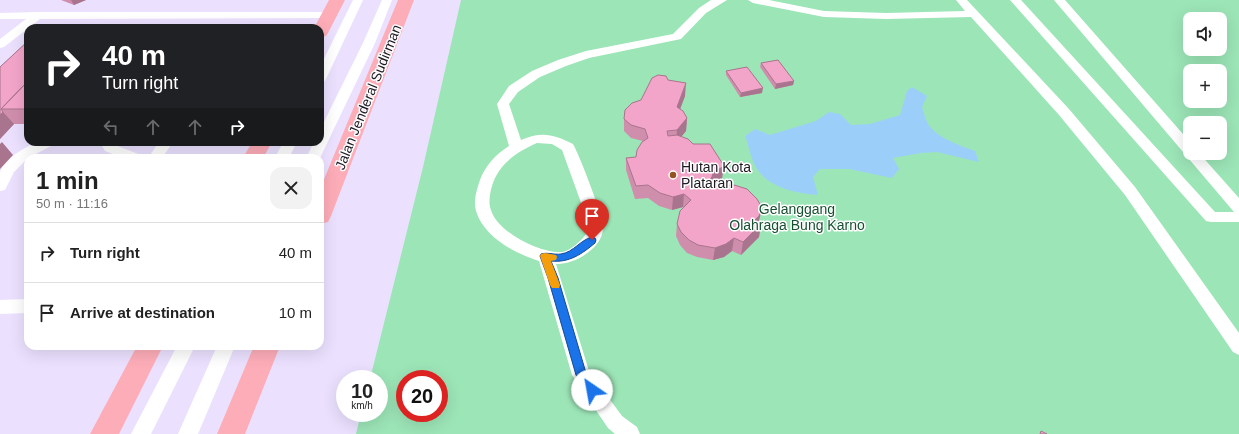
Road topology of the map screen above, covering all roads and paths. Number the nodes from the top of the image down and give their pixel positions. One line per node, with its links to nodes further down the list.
1 (337, 0): 10 (main road)
2 (358, 0): 21 (lane)
3 (386, 0): 19 (lane)
4 (406, 0): 22 (main road, Jalan Jenderal Sudirman)
5 (722, 0): 27 (lane)
6 (753, 0): 11 (lane)
7 (961, 0): 11 (lane)
8 (1015, 0): 35 (lane)
9 (1059, 0): 24 (lane)
10 (330, 14): 13 (lane); 17 (main road)
11 (973, 14): 39 (lane)
12 (38, 15): 13 (lane); 14 (lane); 15 (lane)
13 (254, 15): 16 (lane)
14 (0, 16)
15 (27, 24)
16 (247, 24)
17 (324, 25)
18 (24, 26): 20 (lane)
19 (369, 43): 22 (lane); 23 (lane)
20 (0, 45)
21 (324, 71)
22 (365, 103): 33 (main road, Jalan Jenderal Sudirman)
23 (324, 135)
24 (1183, 143)
25 (40, 146): 28 (lane)
26 (109, 146): 29 (lane)
27 (516, 147): 36 (lane); 36 (lane)
28 (26, 154)
29 (126, 154)
30 (24, 156): 32 (lane)
31 (1198, 160): 34 (lane)
32 (0, 186)
33 (324, 206)
34 (1239, 208)
35 (1239, 217)
36 (545, 256): 48 (lane)
37 (24, 306): 38 (lane)
38 (0, 307)
39 (1239, 347)
40 (148, 350): 44 (main road)
41 (184, 350): 45 (lane)
42 (224, 350): 46 (lane)
43 (265, 350): 47 (main road)
44 (104, 434)
45 (141, 434)
46 (188, 434)
47 (232, 434)
48 (630, 434)

